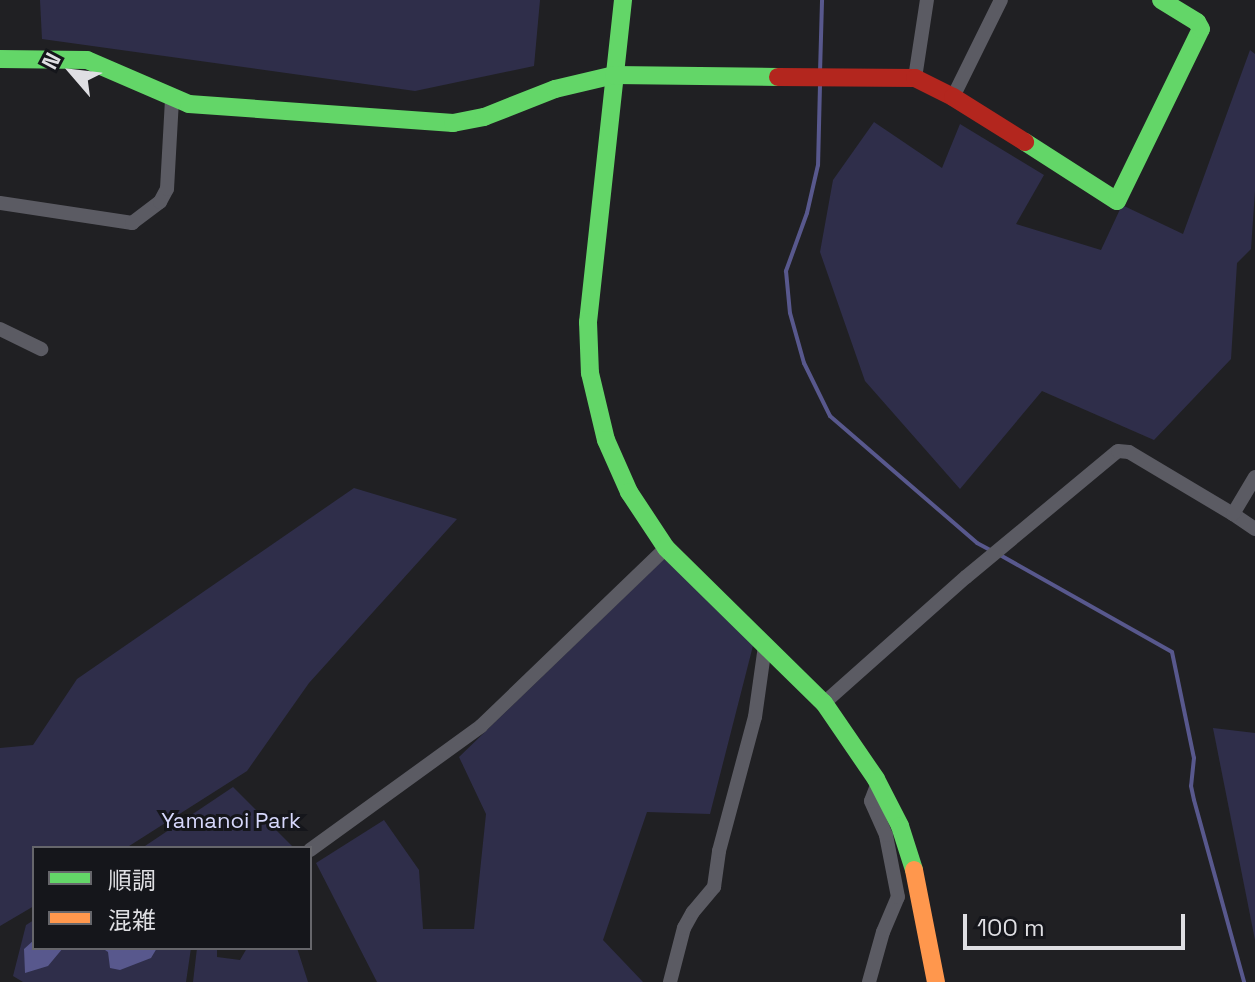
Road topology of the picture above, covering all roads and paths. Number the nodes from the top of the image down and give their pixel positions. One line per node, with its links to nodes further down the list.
1 (623, 0): 6 (street)
2 (927, 0): 7 (street)
3 (1001, 0): 8 (street)
4 (1161, 0): 8 (street)
5 (0, 59): 9 (street)
6 (614, 75): 7 (street); 9 (street); 16 (street)
7 (915, 78): 8 (street)
8 (953, 97)
9 (172, 99): 10 (street)
10 (0, 203)
11 (0, 329): 12 (street)
12 (41, 349)
13 (1255, 477): 14 (street)
14 (1233, 514): 15 (street); 18 (street)
15 (1255, 529)
16 (666, 548): 17 (street); 20 (street)
17 (765, 646): 18 (street); 21 (street)
18 (824, 703): 19 (street)
19 (878, 783): 22 (street); 23 (street)
20 (312, 849)
21 (670, 982)
22 (869, 982)
23 (936, 982)

